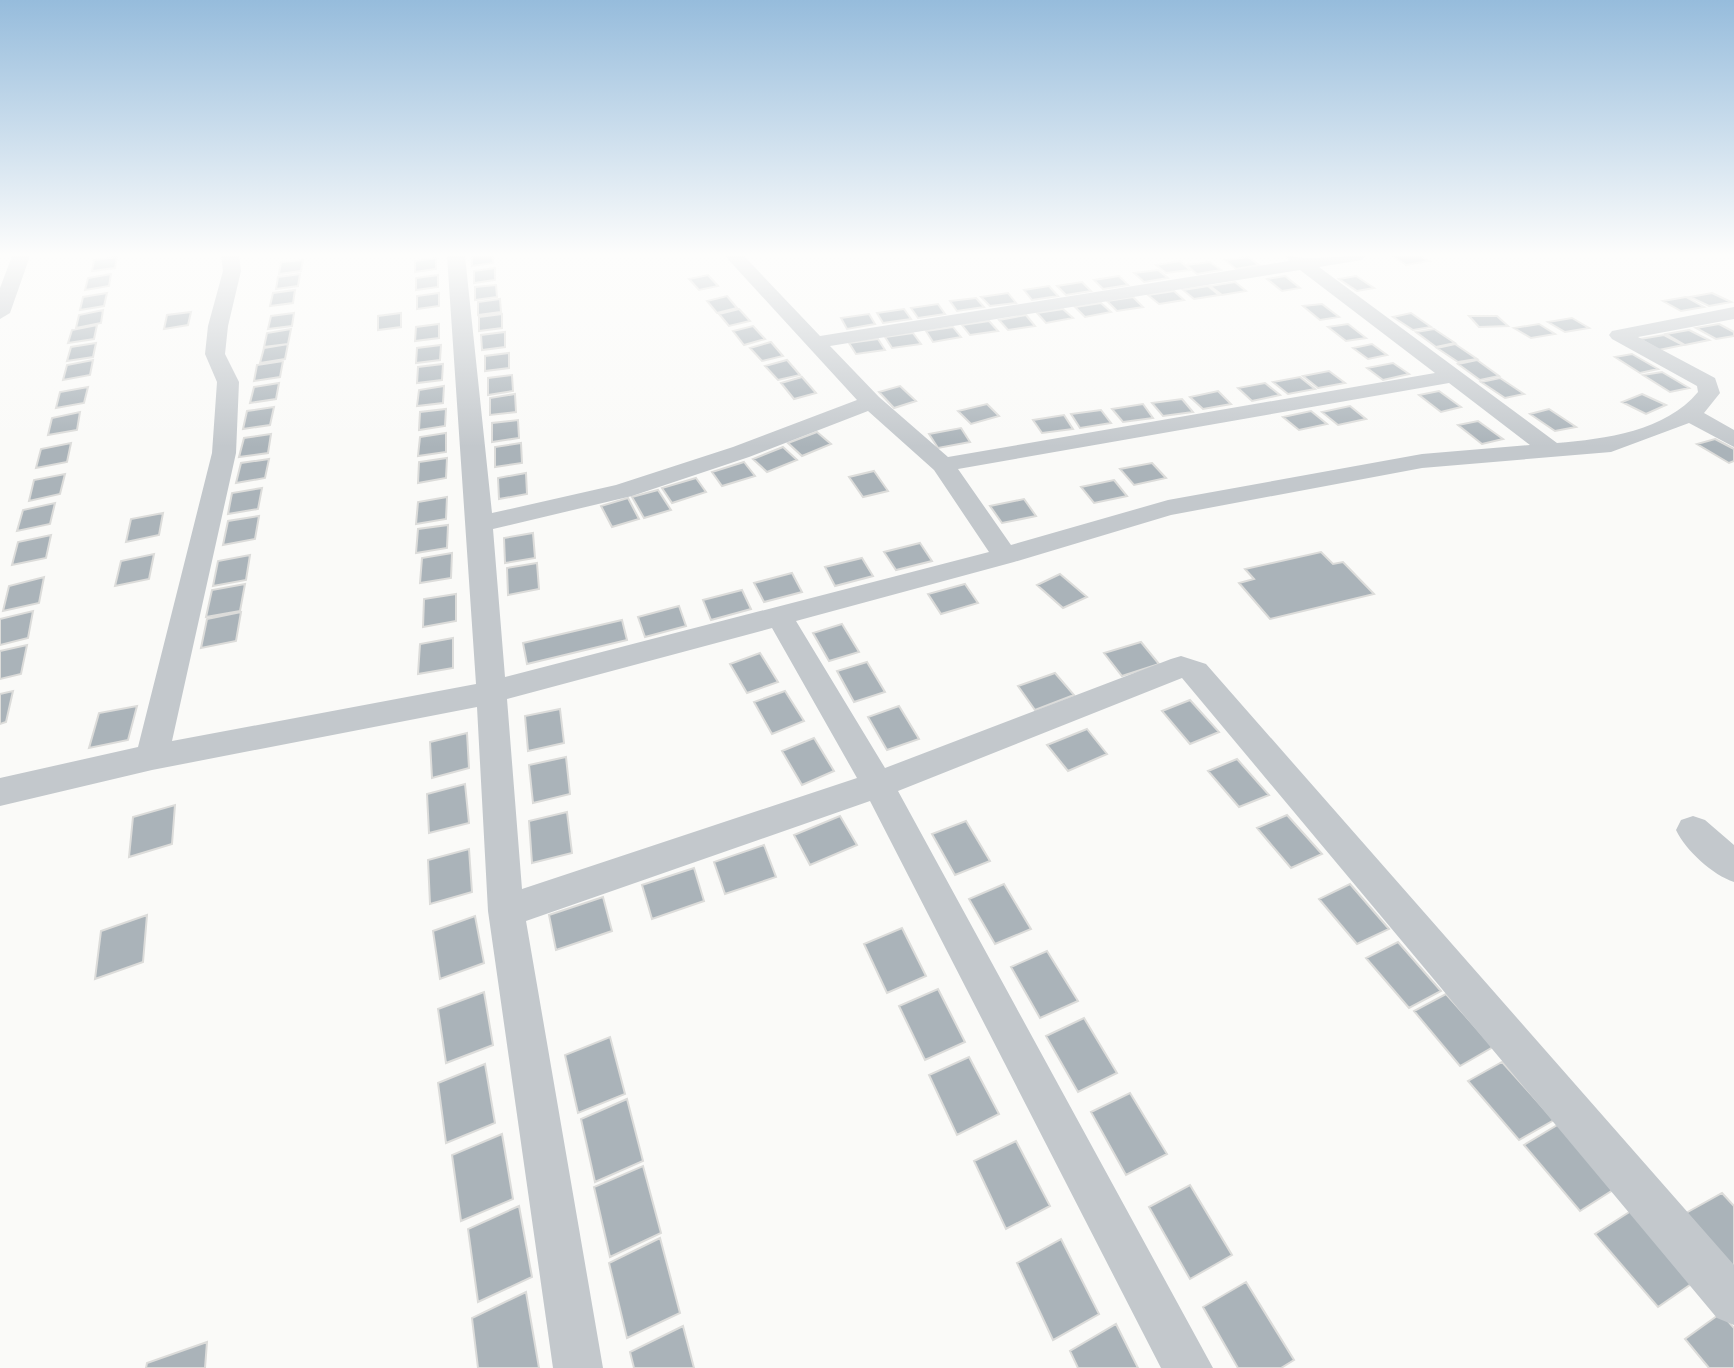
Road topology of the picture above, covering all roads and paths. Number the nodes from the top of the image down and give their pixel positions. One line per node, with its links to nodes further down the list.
1 (220, 320): 18 (street)
2 (462, 320): 14 (street)
3 (793, 320): 7 (street)
4 (949, 320): 7 (street)
5 (1377, 320): 8 (street)
6 (1709, 320): 10 (street)
7 (814, 343): 9 (street)
8 (1452, 376): 12 (street); 13 (street)
9 (871, 402): 13 (street); 14 (street)
10 (1691, 415): 11 (street); 12 (street)
11 (1734, 440)
12 (1553, 451): 15 (street)
13 (943, 465): 15 (street)
14 (480, 524): 17 (street)
15 (1005, 556): 16 (street)
16 (779, 616): 17 (street); 19 (street)
17 (489, 693): 18 (street); 23 (street)
18 (152, 757): 20 (street)
19 (878, 785): 23 (street); 24 (street); 26 (street)
20 (0, 792)
21 (1693, 830): 22 (street)
22 (1734, 867)
23 (506, 911): 25 (street)
24 (1734, 1301)
25 (578, 1368)
26 (1188, 1368)

